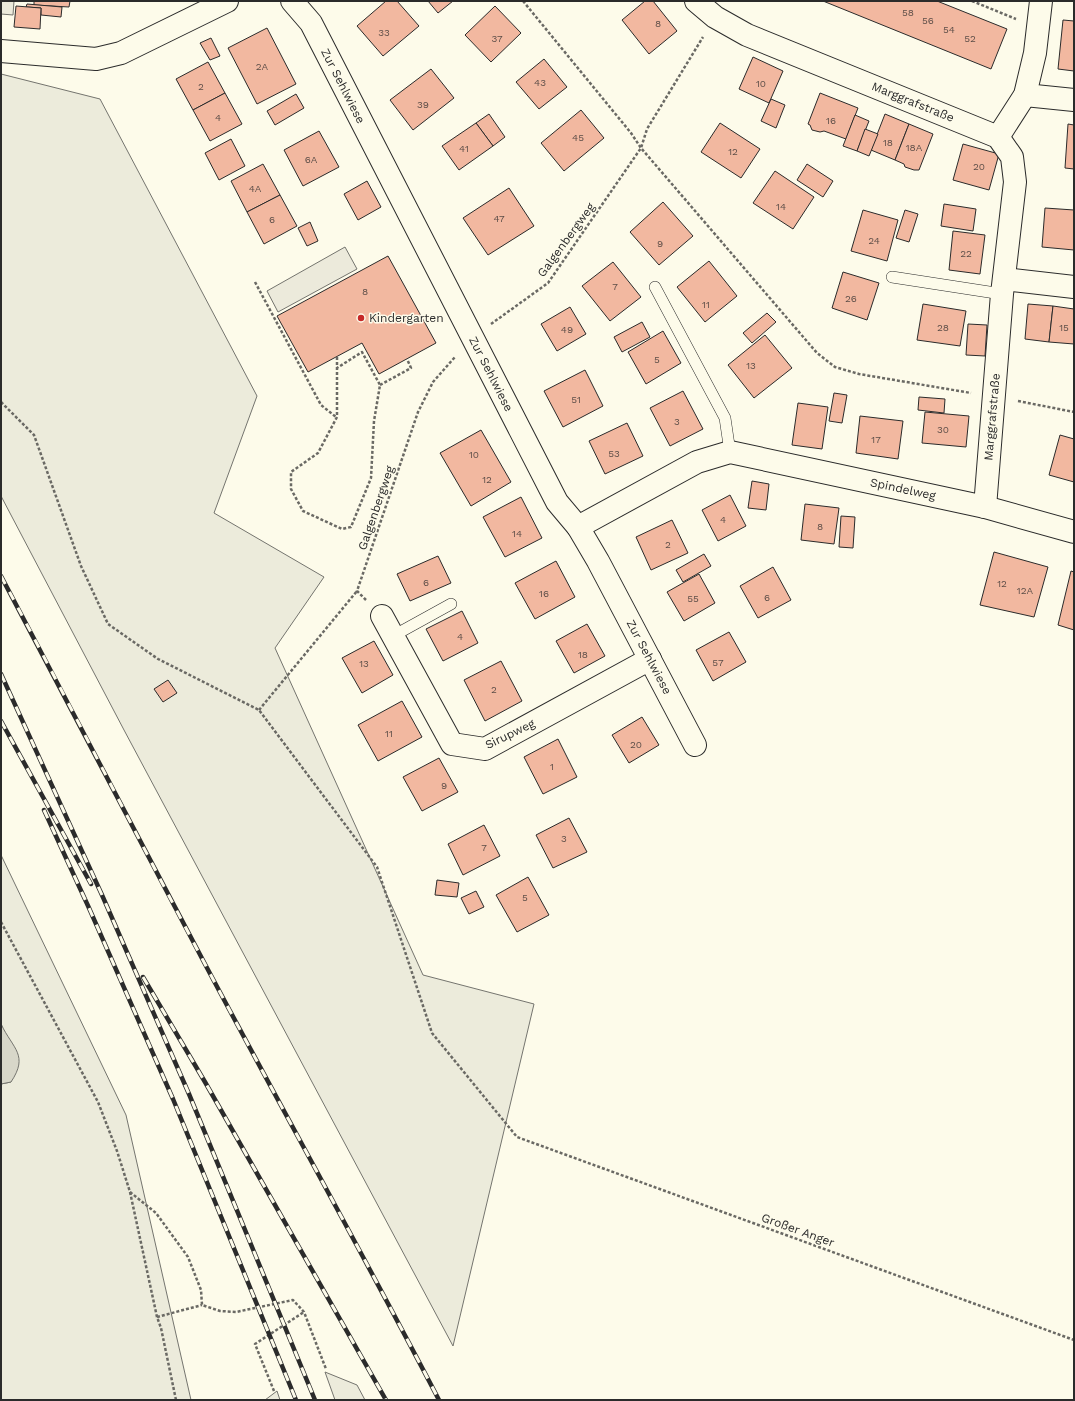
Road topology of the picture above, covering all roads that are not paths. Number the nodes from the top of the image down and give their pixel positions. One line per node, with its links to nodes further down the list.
1 (227, 1): 5 (street)
2 (292, 1): 15 (street, Zur Sehlwiese)
3 (696, 1): 8 (street, Marggrafstraße)
4 (1041, 1): 6 (street)
5 (1, 51)
6 (1025, 95): 7 (street); 8 (street)
7 (1074, 100)
8 (998, 137): 10 (street, Marggrafstraße)
9 (892, 277): 10 (lane)
10 (1003, 286): 12 (street); 14 (street, Marggrafstraße)
11 (655, 287): 13 (lane)
12 (1074, 287)
13 (730, 452): 14 (street, Spindelweg); 15 (street, Spindelweg)
14 (984, 507): 16 (street, Spindelweg)
15 (578, 527): 20 (street, Zur Sehlwiese)
16 (1074, 532)
17 (451, 604): 19 (lane)
18 (382, 616): 19 (street, Sirupweg)
19 (393, 636): 20 (street, Sirupweg)
20 (650, 659): 21 (street, Zur Sehlwiese)
21 (694, 745)

